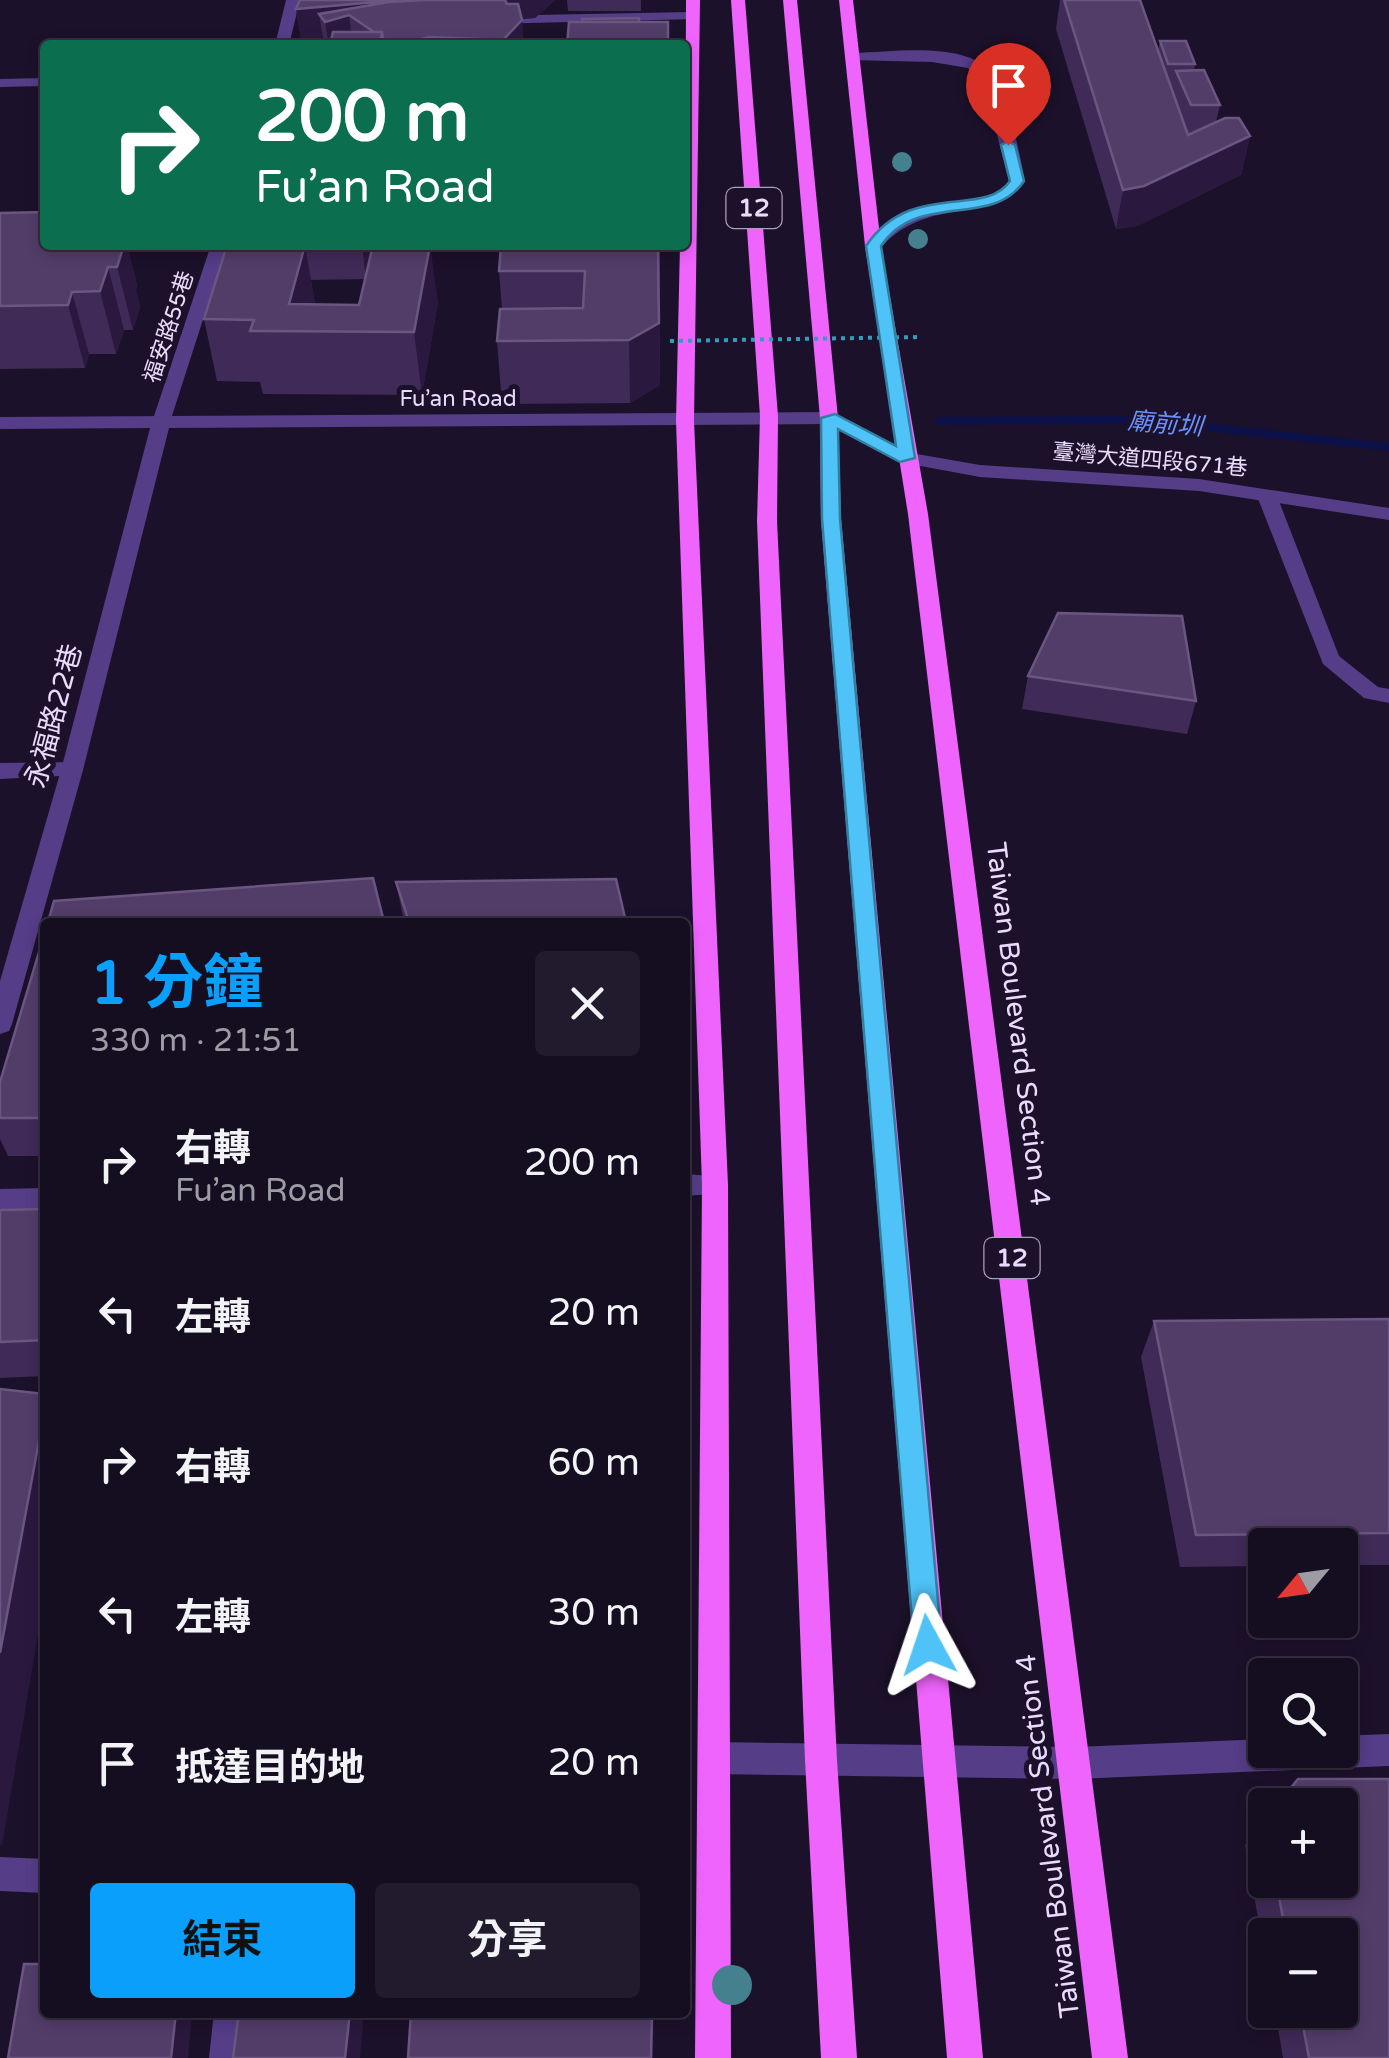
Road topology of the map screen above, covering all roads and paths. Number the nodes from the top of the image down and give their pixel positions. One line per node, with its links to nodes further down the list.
1 (294, 0): 7 (street)
2 (738, 0): 17 (main road, 12)
3 (790, 0): 18 (main road, 12)
4 (846, 0): 8 (main road, Taiwan Boulevard Section 4 / 12)
5 (692, 8): 6 (street); 11 (main road, 12)
6 (470, 22)
7 (283, 40)
8 (854, 57): 12 (main road, Taiwan Boulevard Section 4 / 12); 12 (street)
9 (0, 82): 10 (street)
10 (40, 82)
11 (690, 126)
12 (874, 246): 22 (main road, Taiwan Boulevard Section 4 / 12)
13 (218, 250): 20 (street, 福安路55巷)
14 (688, 250): 19 (main road, 12)
15 (922, 336): 16 (path, bridge)
16 (670, 341)
17 (770, 416): 18 (street, Fu’an Road); 19 (street, Fu’an Road); 35 (main road, 12)
18 (830, 418): 22 (street, Fu’an Road); 36 (main road, 12)
19 (685, 421): 20 (street, Fu’an Road); 29 (main road, 12)
20 (161, 422): 21 (street, Fu’an Road); 26 (street, 永福路22巷)
21 (0, 423)
22 (906, 458): 23 (street, 臺灣大道四段671巷); 37 (main road, Taiwan Boulevard Section 4 / 12)
23 (1267, 496): 24 (street, 臺灣大道四段671巷); 25 (street)
24 (1389, 514)
25 (1389, 696)
26 (72, 770): 27 (street); 28 (street, 永福路22巷)
27 (0, 771)
28 (0, 1024)
29 (715, 1185): 30 (street); 34 (main road, 12)
30 (690, 1186)
31 (40, 1199): 32 (street)
32 (0, 1200)
33 (1389, 1750): 37 (street)
34 (714, 1758): 35 (street); 42 (main road, 12)
35 (821, 1760): 36 (street); 43 (main road, 12)
36 (938, 1762): 37 (street); 44 (main road, 12)
37 (1075, 1762): 45 (main road, Taiwan Boulevard Section 4 / 12)
38 (0, 1874): 39 (street)
39 (40, 1876)
40 (231, 2018): 41 (street)
41 (227, 2058)
42 (713, 2058)
43 (838, 2058)
44 (965, 2058)
45 (1110, 2058)

